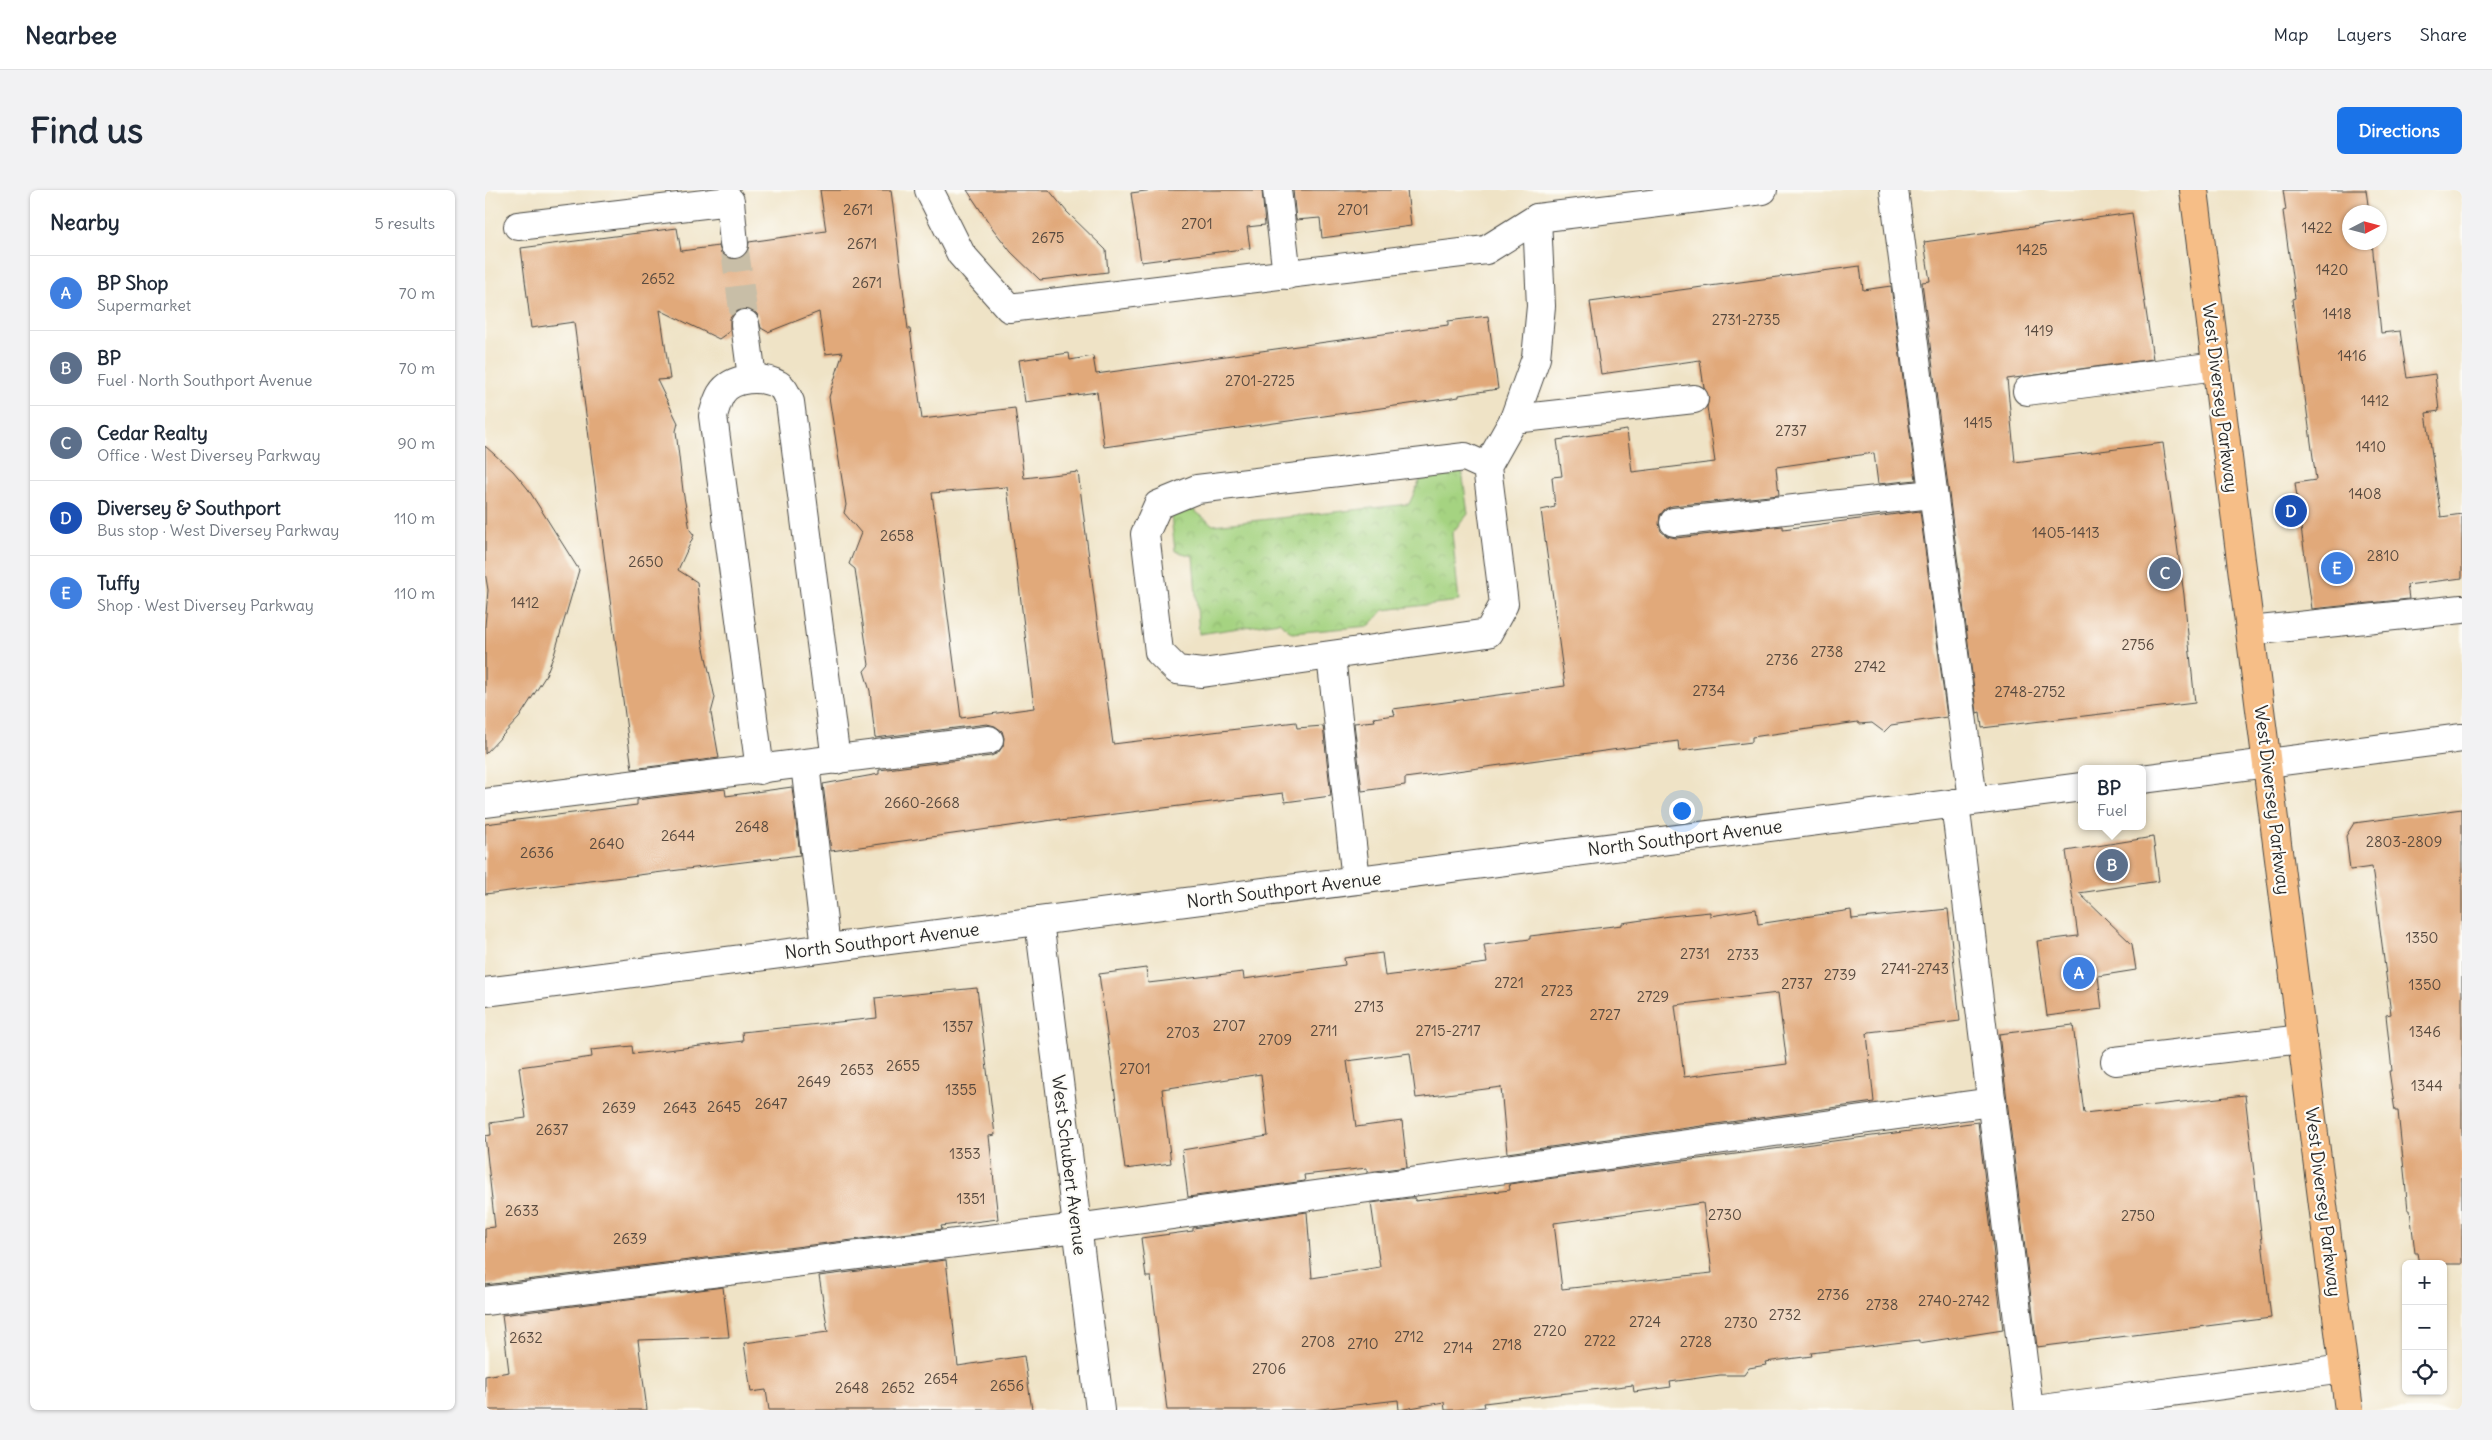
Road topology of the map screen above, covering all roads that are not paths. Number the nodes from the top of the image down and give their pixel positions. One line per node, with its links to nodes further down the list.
1 (929, 190): 9 (street)
2 (1277, 190): 9 (street)
3 (1763, 190): 6 (street)
4 (1894, 190): 17 (street)
5 (2194, 190): 11 (main road, West Diversey Parkway)
6 (1537, 218): 9 (street); 15 (street)
7 (518, 226): 8 (street)
8 (735, 244)
9 (1287, 275)
10 (745, 324): 12 (street)
11 (2216, 366): 13 (street); 20 (main road, West Diversey Parkway)
12 (752, 378): 24 (street); 27 (street)
13 (2027, 392)
14 (1694, 399): 15 (street)
15 (1515, 419): 16 (street)
16 (1487, 467): 21 (street); 21 (street)
17 (1933, 494): 18 (street); 30 (street)
18 (1674, 522)
19 (2462, 609): 20 (street)
20 (2250, 631): 26 (main road, West Diversey Parkway)
21 (1331, 656): 32 (street)
22 (2462, 738): 26 (street)
23 (989, 740): 24 (street)
24 (836, 760): 25 (street)
25 (805, 764): 27 (street); 34 (street)
26 (2267, 764): 28 (street); 36 (main road, West Diversey Parkway)
27 (760, 770): 31 (street)
28 (2146, 779)
29 (2078, 787): 30 (street, North Southport Avenue)
30 (1964, 801): 32 (street, North Southport Avenue); 38 (street)
31 (485, 803)
32 (1356, 880): 33 (street, North Southport Avenue)
33 (1039, 921): 34 (street, North Southport Avenue); 39 (street, West Schubert Avenue)
34 (826, 948): 35 (street, North Southport Avenue)
35 (485, 992)
36 (2302, 1039): 37 (street); 41 (main road, West Diversey Parkway)
37 (2115, 1061)
38 (1992, 1102): 39 (street); 43 (street)
39 (1077, 1228): 40 (street); 42 (street, West Schubert Avenue)
40 (485, 1300)
41 (2343, 1369): 44 (street); 45 (main road, West Diversey Parkway)
42 (1100, 1410)
43 (2029, 1410)
44 (2035, 1410)
45 (2349, 1410)

